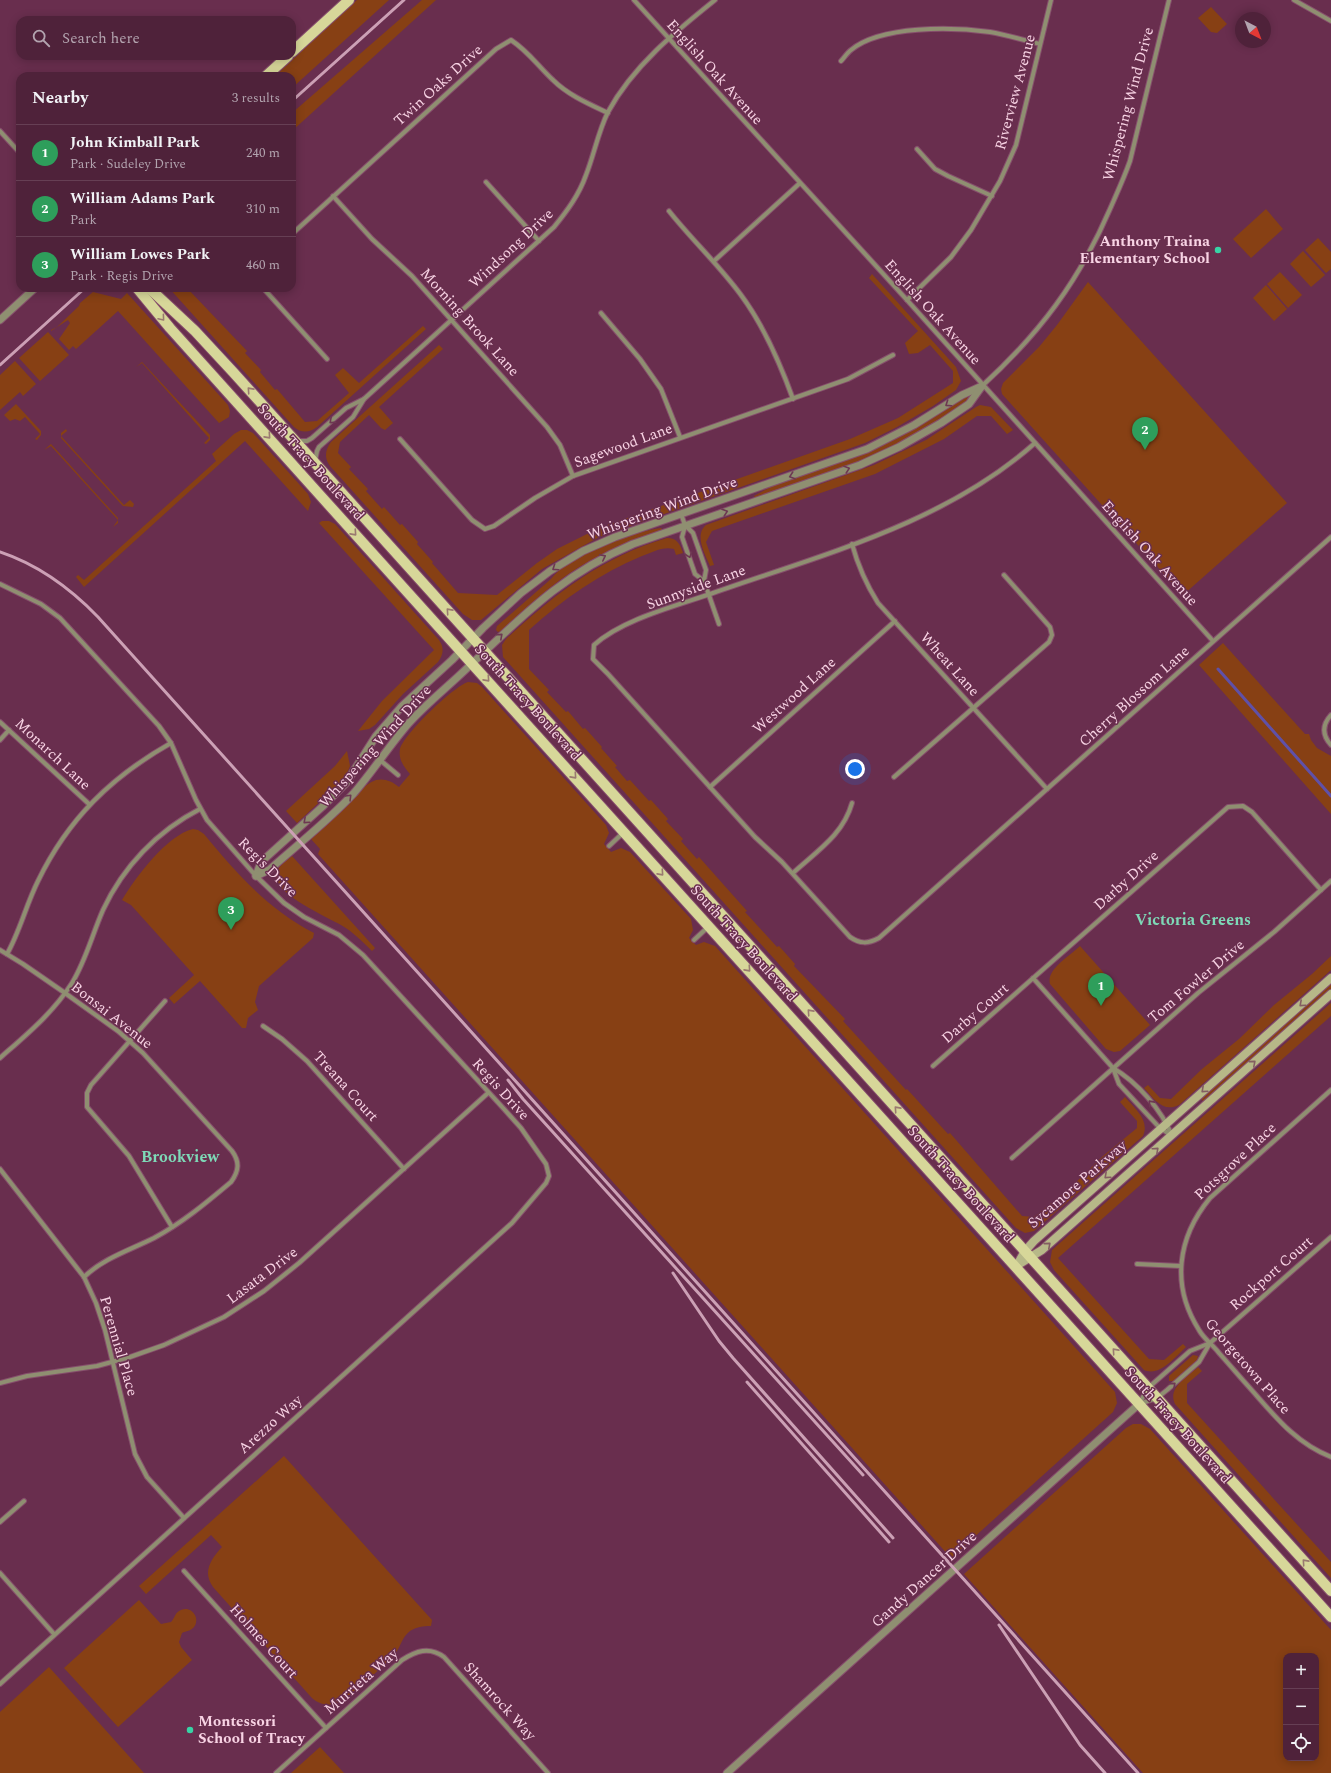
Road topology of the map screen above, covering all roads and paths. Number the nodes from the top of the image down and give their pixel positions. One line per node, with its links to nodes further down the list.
1 (349, 0): 10 (main road)
2 (634, 0): 8 (street, English Oak Avenue)
3 (715, 0): 8 (street, Windsong Drive)
4 (1051, 0): 9 (street, Riverview Avenue)
5 (1169, 0): 36 (street, Whispering Wind Drive)
6 (1294, 0): 7 (street)
7 (1331, 21)
8 (669, 39): 14 (street, Windsong Drive); 19 (street, English Oak Avenue)
9 (1040, 44): 12 (street); 21 (street, Riverview Avenue)
10 (296, 48)
11 (284, 60): 13 (main road)
12 (840, 62)
13 (270, 72)
14 (608, 113): 20 (street, Twin Oaks Drive); 24 (street, Windsong Drive)
15 (0, 131): 16 (street)
16 (16, 149)
17 (917, 149): 21 (street)
18 (486, 182): 24 (street)
19 (800, 183): 25 (street); 30 (street, English Oak Avenue)
20 (333, 196): 23 (street, Twin Oaks Drive); 33 (street, Morning Brook Lane)
21 (992, 196): 30 (street, Riverview Avenue)
22 (669, 211): 25 (street)
23 (296, 230)
24 (539, 241): 33 (street, Windsong Drive)
25 (714, 261): 38 (street)
26 (31, 292): 32 (street)
27 (140, 292): 57 (main road, South Tracy Boulevard, one-way to 57)
28 (153, 292): 41 (main road, South Tracy Boulevard, one-way to 28)
29 (267, 292): 35 (street)
30 (907, 300): 36 (street, English Oak Avenue)
31 (601, 313): 39 (street)
32 (0, 320)
33 (451, 320): 37 (street, Windsong Drive); 44 (street, Morning Brook Lane)
34 (893, 356): 38 (street, Sagewood Lane)
35 (327, 359)
36 (982, 386): 42 (street, English Oak Avenue); 45 (street, Whispering Wind Drive, one-way to 45); 46 (street, Whispering Wind Drive, one-way to 36)
37 (364, 399): 41 (street, Windsong Drive, one-way to 41); 43 (street, Windsong Drive)
38 (793, 399): 39 (street, Sagewood Lane)
39 (680, 437): 44 (street, Sagewood Lane)
40 (400, 439): 44 (street, Sagewood Lane)
41 (295, 440): 43 (main road, South Tracy Boulevard)
42 (1034, 443): 48 (street, Sunnyside Lane); 56 (street, English Oak Avenue)
43 (315, 463): 55 (main road, South Tracy Boulevard, one-way to 43)
44 (573, 476)
45 (681, 514): 46 (street); 55 (street, Whispering Wind Drive, one-way to 55)
46 (685, 525): 50 (street); 50 (street, one-way to 50); 58 (street, Whispering Wind Drive, one-way to 46)
47 (1331, 537): 56 (street, Cherry Blossom Lane)
48 (852, 544): 52 (street, Sunnyside Lane); 53 (street, Wheat Lane)
49 (1004, 576): 60 (street)
50 (704, 581): 52 (street)
51 (0, 584): 65 (street, Regis Drive)
52 (709, 595): 54 (street); 70 (street, Sunnyside Lane)
53 (894, 621): 60 (street, Wheat Lane); 70 (street, Westwood Lane)
54 (719, 624)
55 (473, 638): 57 (street, Whispering Wind Drive); 58 (main road, South Tracy Boulevard)
56 (1213, 641): 71 (street, Cherry Blossom Lane)
57 (461, 650): 59 (main road, South Tracy Boulevard); 78 (street, Whispering Wind Drive, one-way to 78)
58 (484, 651): 59 (street, Whispering Wind Drive); 105 (main road, South Tracy Boulevard, one-way to 58)
59 (472, 663): 67 (street, Whispering Wind Drive); 75 (main road, South Tracy Boulevard, one-way to 75)
60 (973, 708): 69 (street); 71 (street, Wheat Lane)
61 (1331, 715): 66 (street)
62 (0, 722): 63 (street, Monarch Lane)
63 (9, 730): 64 (street); 73 (street, Monarch Lane)
64 (0, 740)
65 (171, 743): 73 (street); 74 (street, Regis Drive)
66 (1331, 745)
67 (380, 760): 68 (street); 78 (street, Whispering Wind Drive, one-way to 67)
68 (398, 774)
69 (894, 777)
70 (710, 787): 77 (street, Sunnyside Lane)
71 (1047, 789): 77 (street, Cherry Blossom Lane)
72 (852, 802): 77 (street)
73 (89, 804): 84 (street)
74 (200, 809): 78 (street, Regis Drive); 87 (street)
75 (624, 832): 76 (street); 81 (main road, South Tracy Boulevard, one-way to 81)
76 (609, 846)
77 (793, 873)
78 (256, 876): 96 (street, Regis Drive)
79 (1331, 881): 80 (street, Tom Fowler Drive)
80 (1321, 890): 85 (street, Darby Drive); 94 (street, Tom Fowler Drive)
81 (709, 926): 82 (street); 108 (main road, South Tracy Boulevard, one-way to 108)
82 (694, 940)
83 (0, 950): 84 (street, Bonsai Avenue)
84 (8, 954): 87 (street, Bonsai Avenue)
85 (1033, 978): 93 (street, Darby Court); 94 (street)
86 (1331, 978): 97 (main road, Sycamore Parkway, one-way to 97)
87 (65, 993): 91 (street, Bonsai Avenue); 92 (street)
88 (1331, 994): 98 (main road, Sycamore Parkway, one-way to 88)
89 (165, 1001): 91 (street)
90 (263, 1026): 101 (street, Treana Court)
91 (130, 1041): 103 (street); 103 (street, Bonsai Avenue)
92 (0, 1058)
93 (933, 1066)
94 (1113, 1068): 97 (street); 97 (street, one-way to 94); 99 (street, Tom Fowler Drive)
95 (1331, 1090): 107 (street, Potsgrove Place)
96 (488, 1093): 101 (street, Lasata Drive); 102 (street, Regis Drive)
97 (1164, 1126): 98 (street); 98 (street); 105 (main road, Sycamore Parkway, one-way to 105)
98 (1172, 1136): 105 (main road, Sycamore Parkway, one-way to 98)
99 (1012, 1158)
100 (0, 1169): 109 (street, Perennial Place)
101 (404, 1169): 111 (street, Lasata Drive)
102 (549, 1176): 118 (street, Arezzo Way)
103 (172, 1227): 109 (street)
104 (1331, 1237): 110 (street, Rockport Court)
105 (1028, 1255): 108 (main road, Sycamore Parkway); 113 (main road, South Tracy Boulevard, one-way to 105)
106 (1137, 1264): 107 (street)
107 (1181, 1266): 110 (street, Georgetown Place)
108 (1016, 1267): 115 (main road, South Tracy Boulevard)
109 (84, 1277): 111 (street, Perennial Place)
110 (1210, 1343): 113 (street); 114 (street, one-way to 110); 116 (street, Georgetown Place)
111 (113, 1362): 112 (street, Lasata Drive); 118 (street, Perennial Place)
112 (0, 1382)
113 (1148, 1388): 114 (main road, South Tracy Boulevard); 115 (street)
114 (1157, 1398): 115 (street); 122 (main road, South Tracy Boulevard, one-way to 114)
115 (1139, 1404): 123 (main road, South Tracy Boulevard); 130 (street, Gandy Dancer Drive)
116 (1331, 1457)
117 (24, 1501): 119 (street)
118 (184, 1518): 124 (street, Arezzo Way)
119 (0, 1522)
120 (184, 1571): 127 (street, Holmes Court)
121 (0, 1573): 124 (street)
122 (1331, 1591)
123 (1331, 1617)
124 (54, 1634): 126 (street, Arezzo Way)
125 (431, 1650): 127 (street, Murrieta Way); 129 (street, Shamrock Way)
126 (0, 1684)
127 (326, 1728): 128 (street, Murrieta Way)
128 (276, 1773)
129 (548, 1773)
130 (727, 1773)

